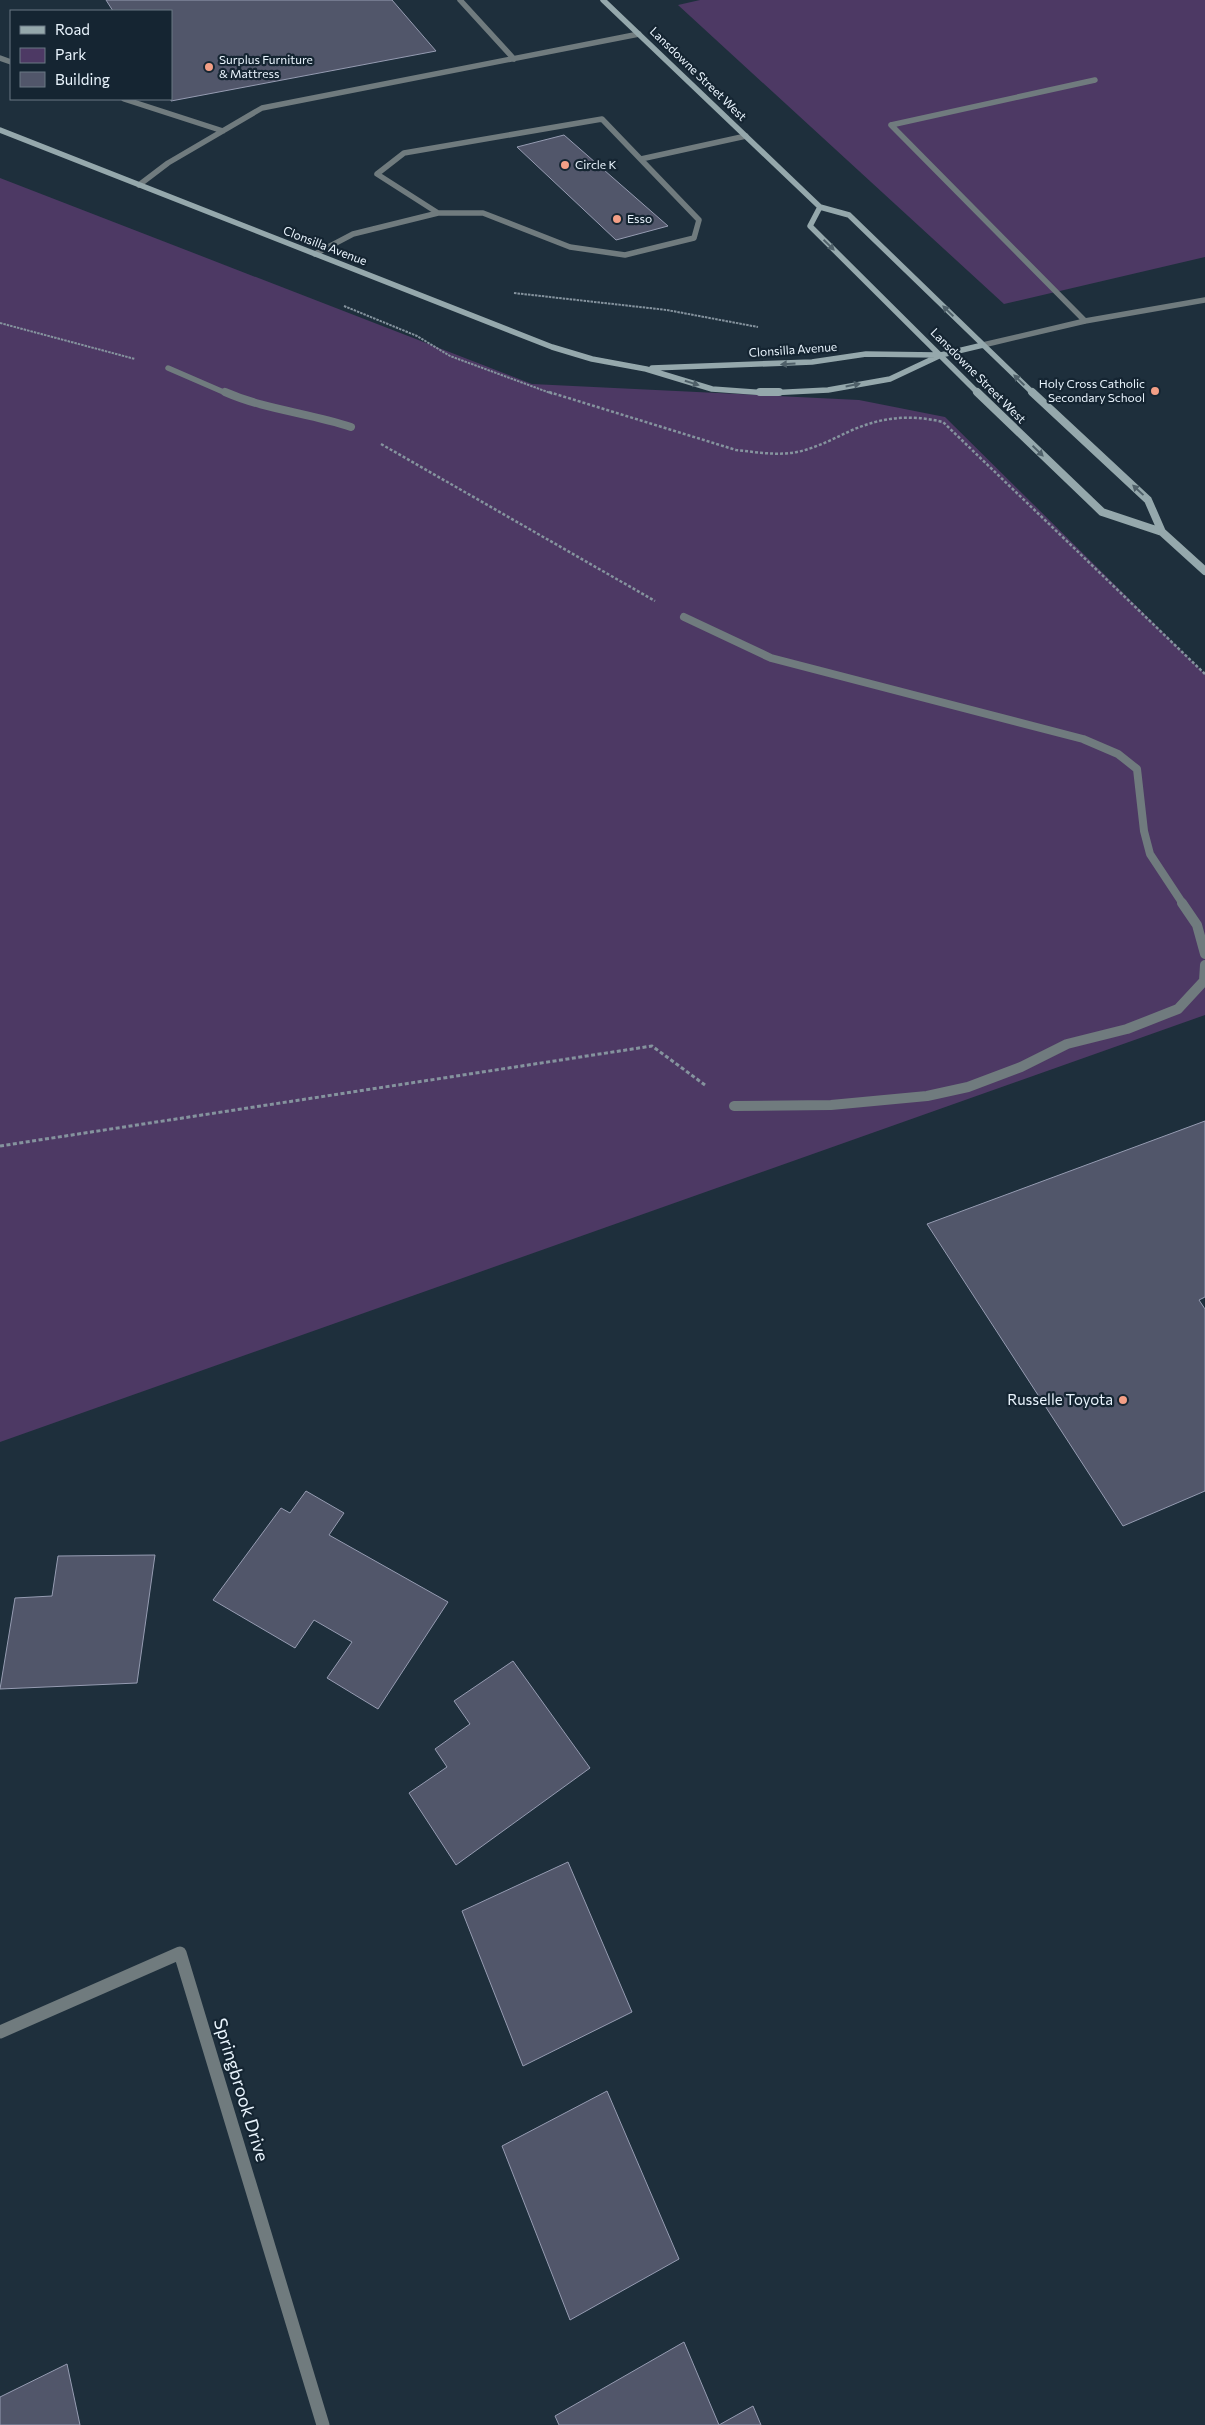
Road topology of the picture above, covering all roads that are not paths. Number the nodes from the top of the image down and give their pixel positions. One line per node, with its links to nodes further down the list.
1 (460, 0): 4 (street)
2 (603, 0): 3 (main road, Lansdowne Street West)
3 (639, 34): 4 (street); 9 (main road, Lansdowne Street West)
4 (514, 59): 8 (street)
5 (1095, 80): 16 (street)
6 (127, 100): 8 (street)
7 (0, 130): 11 (main road, Clonsilla Avenue)
8 (223, 131): 11 (street)
9 (746, 136): 10 (street); 12 (main road, Lansdowne Street West)
10 (641, 159): 13 (street); 13 (street)
11 (139, 185): 14 (main road, Clonsilla Avenue)
12 (820, 207): 17 (main road, Lansdowne Street West, one-way to 12); 18 (main road, Lansdowne Street West, one-way to 18)
13 (438, 213): 14 (street)
14 (315, 254): 20 (main road, Clonsilla Avenue)
15 (1205, 300): 16 (street)
16 (1085, 321): 17 (street)
17 (983, 345): 18 (main road, Clonsilla Avenue); 22 (main road, Lansdowne Street West, one-way to 17)
18 (941, 355): 20 (main road, Clonsilla Avenue, one-way to 20); 20 (main road, Clonsilla Avenue, one-way to 18); 22 (main road, Lansdowne Street West, one-way to 22)
19 (168, 368): 21 (street)
20 (646, 369)
21 (351, 427)
22 (1162, 532): 23 (main road, Lansdowne Street West)
23 (1205, 571)
24 (684, 617): 25 (street)
25 (1205, 954)
26 (1205, 965): 27 (street)
27 (734, 1106)
28 (0, 2032): 29 (street, Springbrook Drive)
29 (323, 2425)

